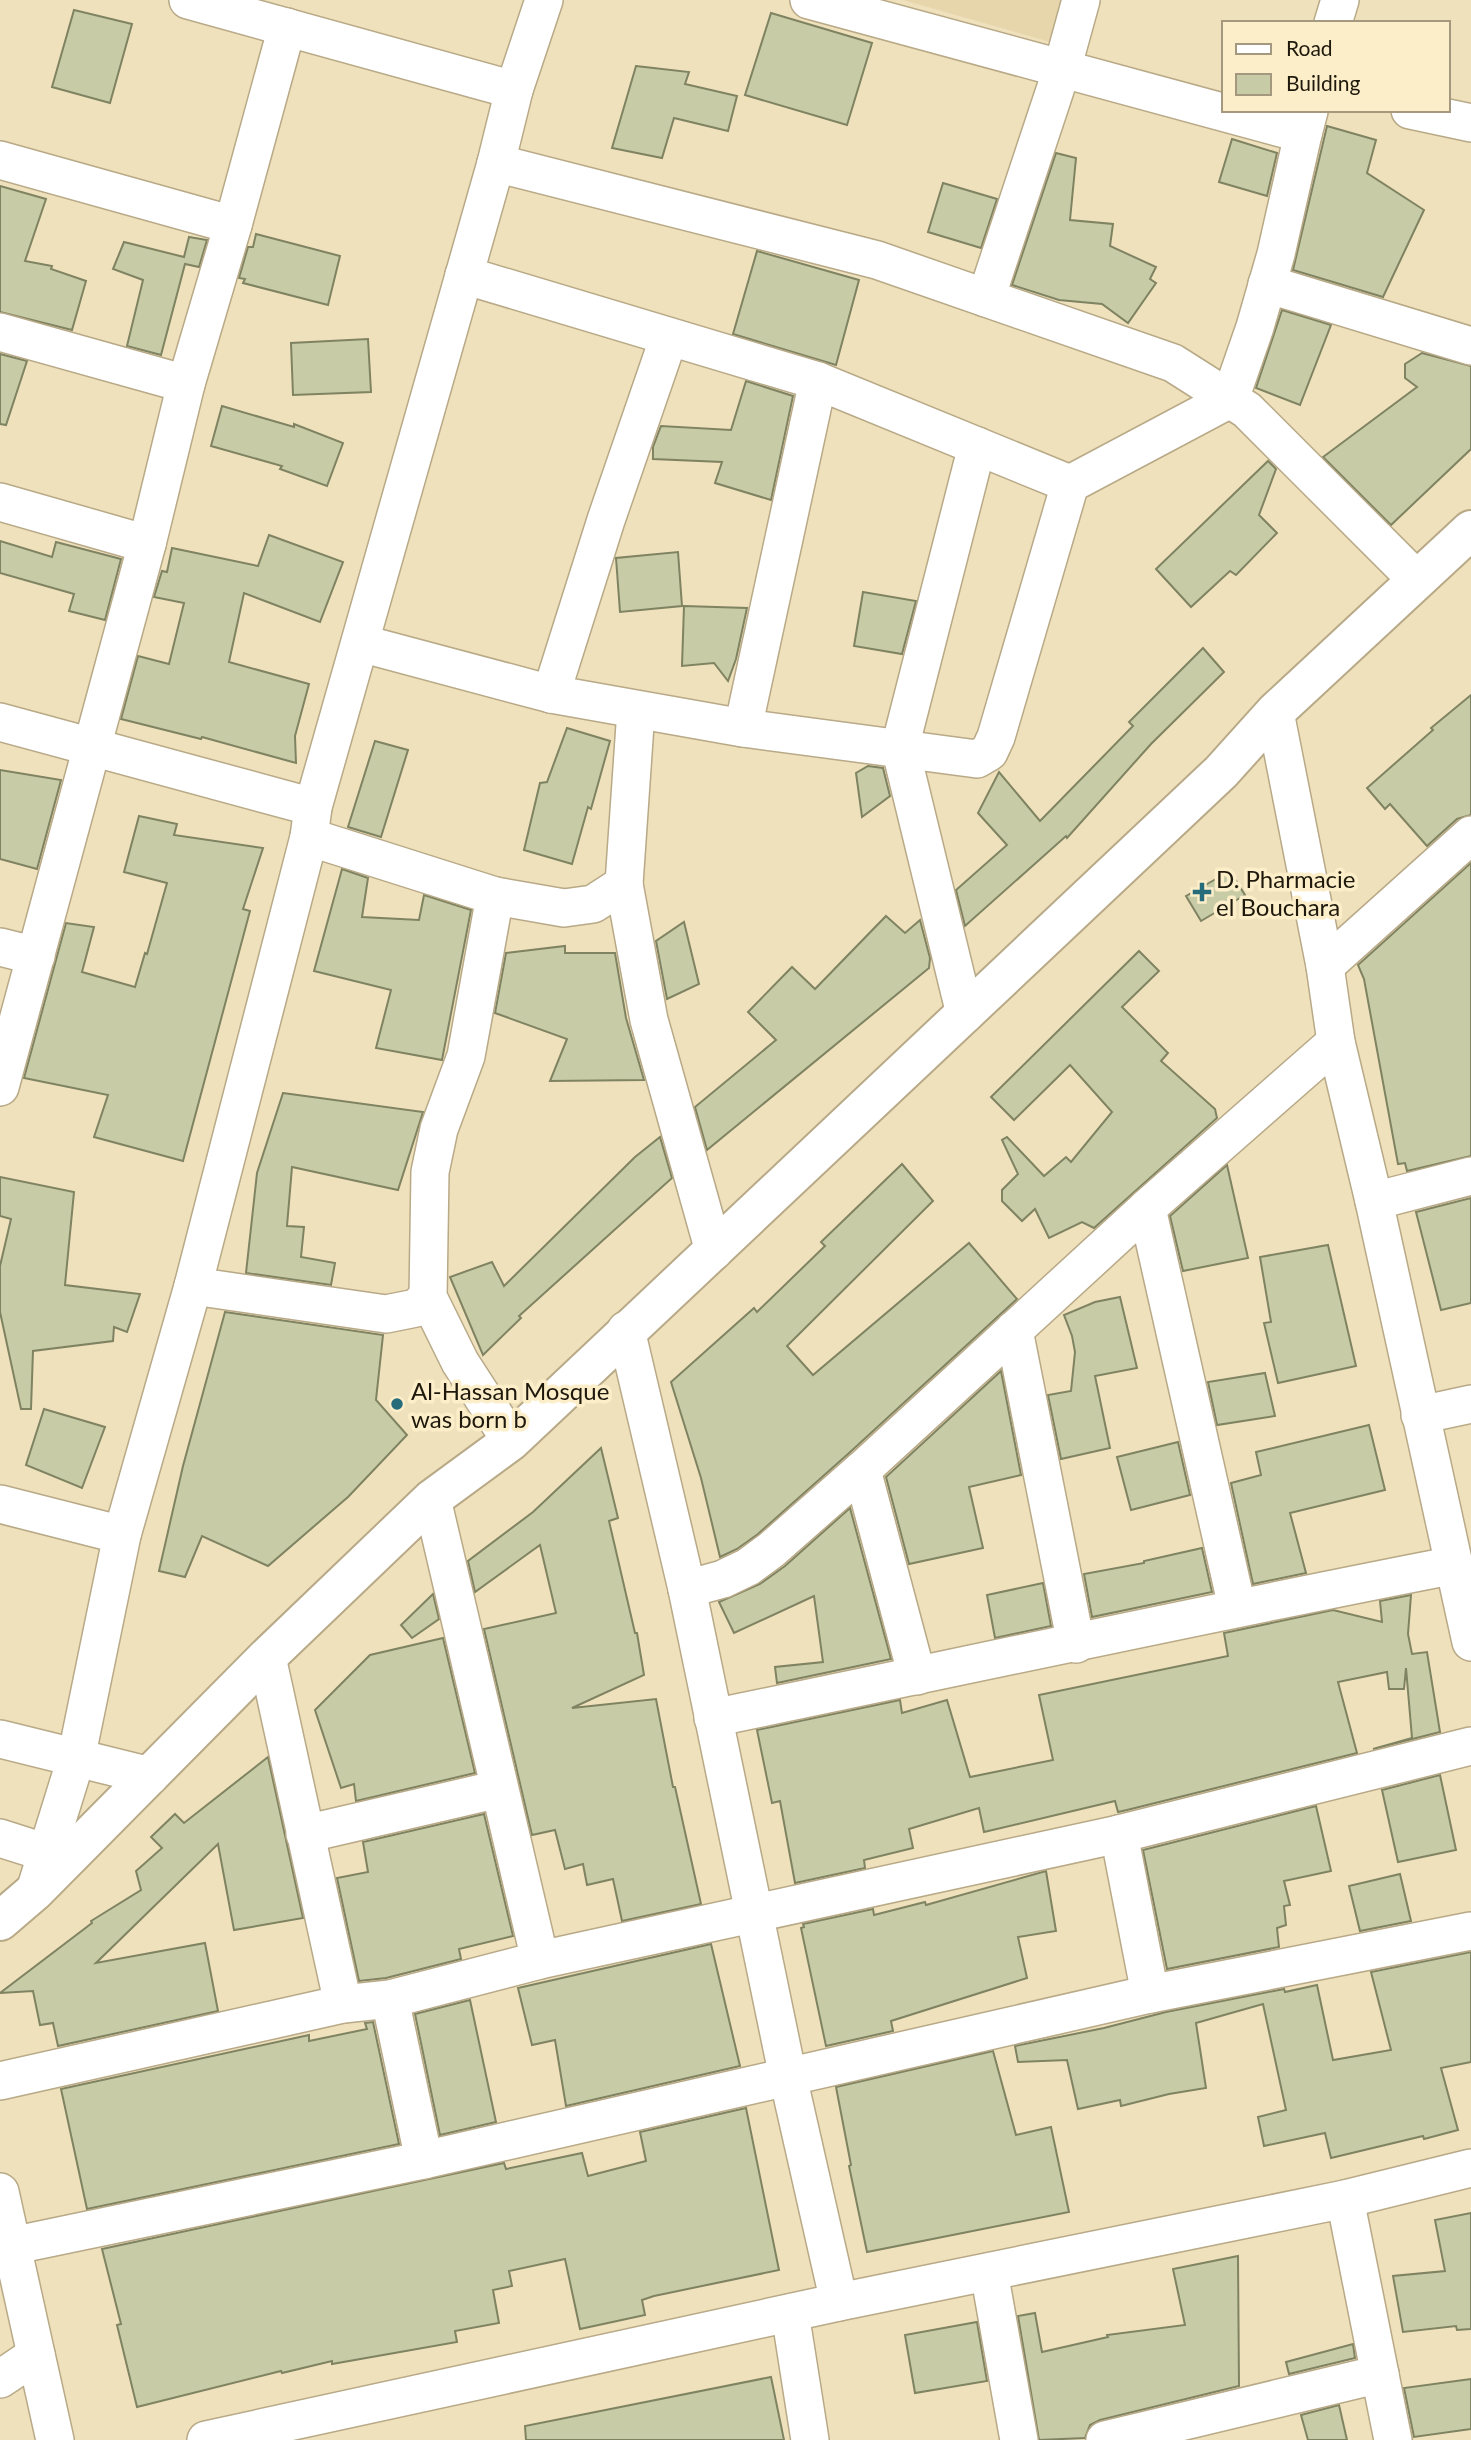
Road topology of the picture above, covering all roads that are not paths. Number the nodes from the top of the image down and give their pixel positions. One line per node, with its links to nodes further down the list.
1 (188, 0): 7 (street)
2 (544, 0): 9 (street)
3 (809, 0): 8 (street)
4 (1081, 0): 8 (street)
5 (1340, 0): 6 (street)
6 (1334, 21)
7 (287, 27): 9 (street); 17 (street)
8 (1062, 69): 10 (street); 20 (street)
9 (514, 90): 16 (street)
10 (1222, 104)
11 (1260, 112): 13 (street)
12 (1419, 112): 14 (street)
13 (1306, 122): 19 (street)
14 (1471, 123)
15 (0, 160): 17 (street)
16 (496, 163): 18 (street); 20 (street)
17 (233, 225): 25 (street)
18 (464, 275): 22 (street); 33 (street)
19 (1267, 284): 23 (street); 26 (street)
20 (986, 298): 26 (street)
21 (0, 332): 25 (street)
22 (669, 337): 24 (street); 34 (street)
23 (1471, 346)
24 (818, 381): 27 (street); 38 (street)
25 (186, 384): 31 (street)
26 (1230, 399): 28 (street); 32 (street)
27 (977, 446): 28 (street); 39 (street)
28 (1069, 484): 39 (street)
29 (0, 502): 31 (street)
30 (1471, 530): 32 (street)
31 (147, 544): 40 (street)
32 (1416, 579): 36 (street)
33 (360, 643): 34 (street); 41 (street)
34 (551, 694): 35 (street)
35 (636, 709): 38 (street); 43 (street)
36 (1275, 712): 47 (street); 48 (street)
37 (0, 722): 40 (street)
38 (743, 728): 39 (street)
39 (900, 747): 48 (street)
40 (93, 748): 41 (street); 46 (street)
41 (311, 822): 44 (street); 55 (street)
42 (1471, 835): 47 (street)
43 (624, 884): 44 (street); 54 (street)
44 (495, 896): 56 (street)
45 (0, 947): 46 (street)
46 (36, 956): 50 (street)
47 (1325, 966): 49 (street)
48 (965, 1014): 54 (street)
49 (1336, 1042): 52 (street); 53 (street)
50 (0, 1087)
51 (1471, 1177): 52 (street)
52 (1374, 1201): 60 (street)
53 (1147, 1208): 58 (street); 68 (street)
54 (713, 1251): 57 (street)
55 (193, 1286): 56 (street); 65 (street)
56 (428, 1297): 61 (street)
57 (626, 1330): 61 (street); 67 (street)
58 (1014, 1330): 62 (street); 70 (street)
59 (1471, 1404): 60 (street)
60 (1420, 1415): 66 (street)
61 (511, 1441): 63 (street)
62 (862, 1470): 67 (street); 72 (street)
63 (432, 1499): 71 (street); 78 (street)
64 (0, 1504): 65 (street)
65 (122, 1535): 76 (street)
66 (1455, 1565): 68 (street); 69 (street)
67 (687, 1589): 73 (street)
68 (1237, 1607): 70 (street)
69 (1471, 1638)
70 (1076, 1644): 72 (street)
71 (267, 1657): 77 (street); 79 (street)
72 (918, 1676): 73 (street)
73 (713, 1718): 84 (street)
74 (0, 1739): 76 (street)
75 (1471, 1746): 80 (street)
76 (76, 1759): 77 (street); 82 (street)
77 (150, 1776): 83 (street)
78 (499, 1789): 79 (street); 87 (street)
79 (304, 1835): 90 (street)
80 (1119, 1835): 84 (street); 88 (street)
81 (0, 1839): 82 (street)
82 (47, 1853): 83 (street)
83 (35, 1891): 85 (street)
84 (755, 1915): 87 (street); 91 (street)
85 (0, 1921)
86 (1471, 1931): 88 (street)
87 (540, 1960): 89 (street)
88 (1150, 1994): 91 (street)
89 (390, 1999): 90 (street); 93 (street)
90 (342, 2004): 92 (street)
91 (788, 2077): 93 (street); 99 (street)
92 (0, 2081)
93 (424, 2160): 97 (street)
94 (1471, 2168): 96 (street)
95 (0, 2193): 97 (street)
96 (1345, 2199): 98 (street); 102 (street)
97 (11, 2246): 101 (street)
98 (989, 2272): 99 (street); 108 (street)
99 (839, 2302): 100 (street)
100 (790, 2313): 104 (street); 107 (street)
101 (36, 2355): 103 (street); 105 (street)
102 (1380, 2374): 109 (street); 110 (street)
103 (0, 2379)
104 (318, 2428): 106 (street)
105 (55, 2440)
106 (206, 2440)
107 (810, 2440)
108 (1019, 2440)
109 (1105, 2440)
110 (1393, 2440)

